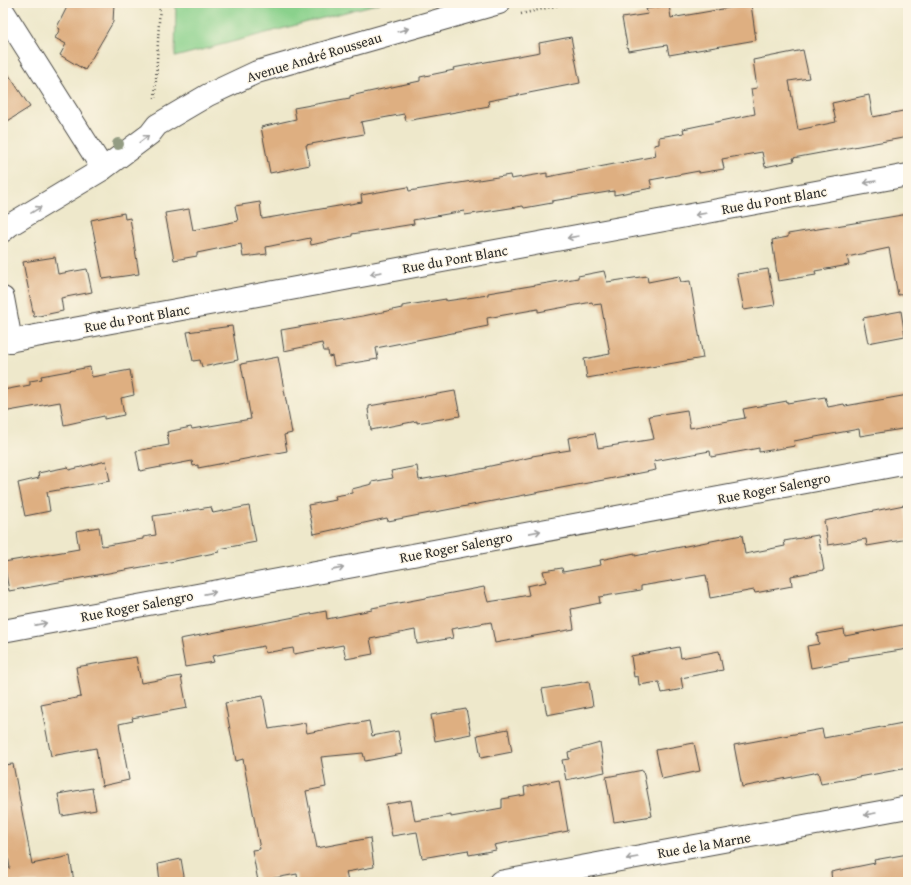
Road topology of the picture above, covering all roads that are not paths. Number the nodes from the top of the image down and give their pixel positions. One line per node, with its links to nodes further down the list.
1 (499, 3): 3 (street, Avenue André Rousseau, one-way to 1)
2 (3, 11): 3 (street)
3 (103, 169): 5 (street, Avenue André Rousseau, one-way to 3)
4 (908, 175): 7 (street, Rue du Pont Blanc, one-way to 7)
5 (3, 231)
6 (3, 298): 7 (street)
7 (7, 342)
8 (908, 463): 9 (street, Rue Roger Salengro, one-way to 8)
9 (3, 631)
10 (908, 807): 11 (street, Rue de la Marne, one-way to 11)
11 (500, 882)

